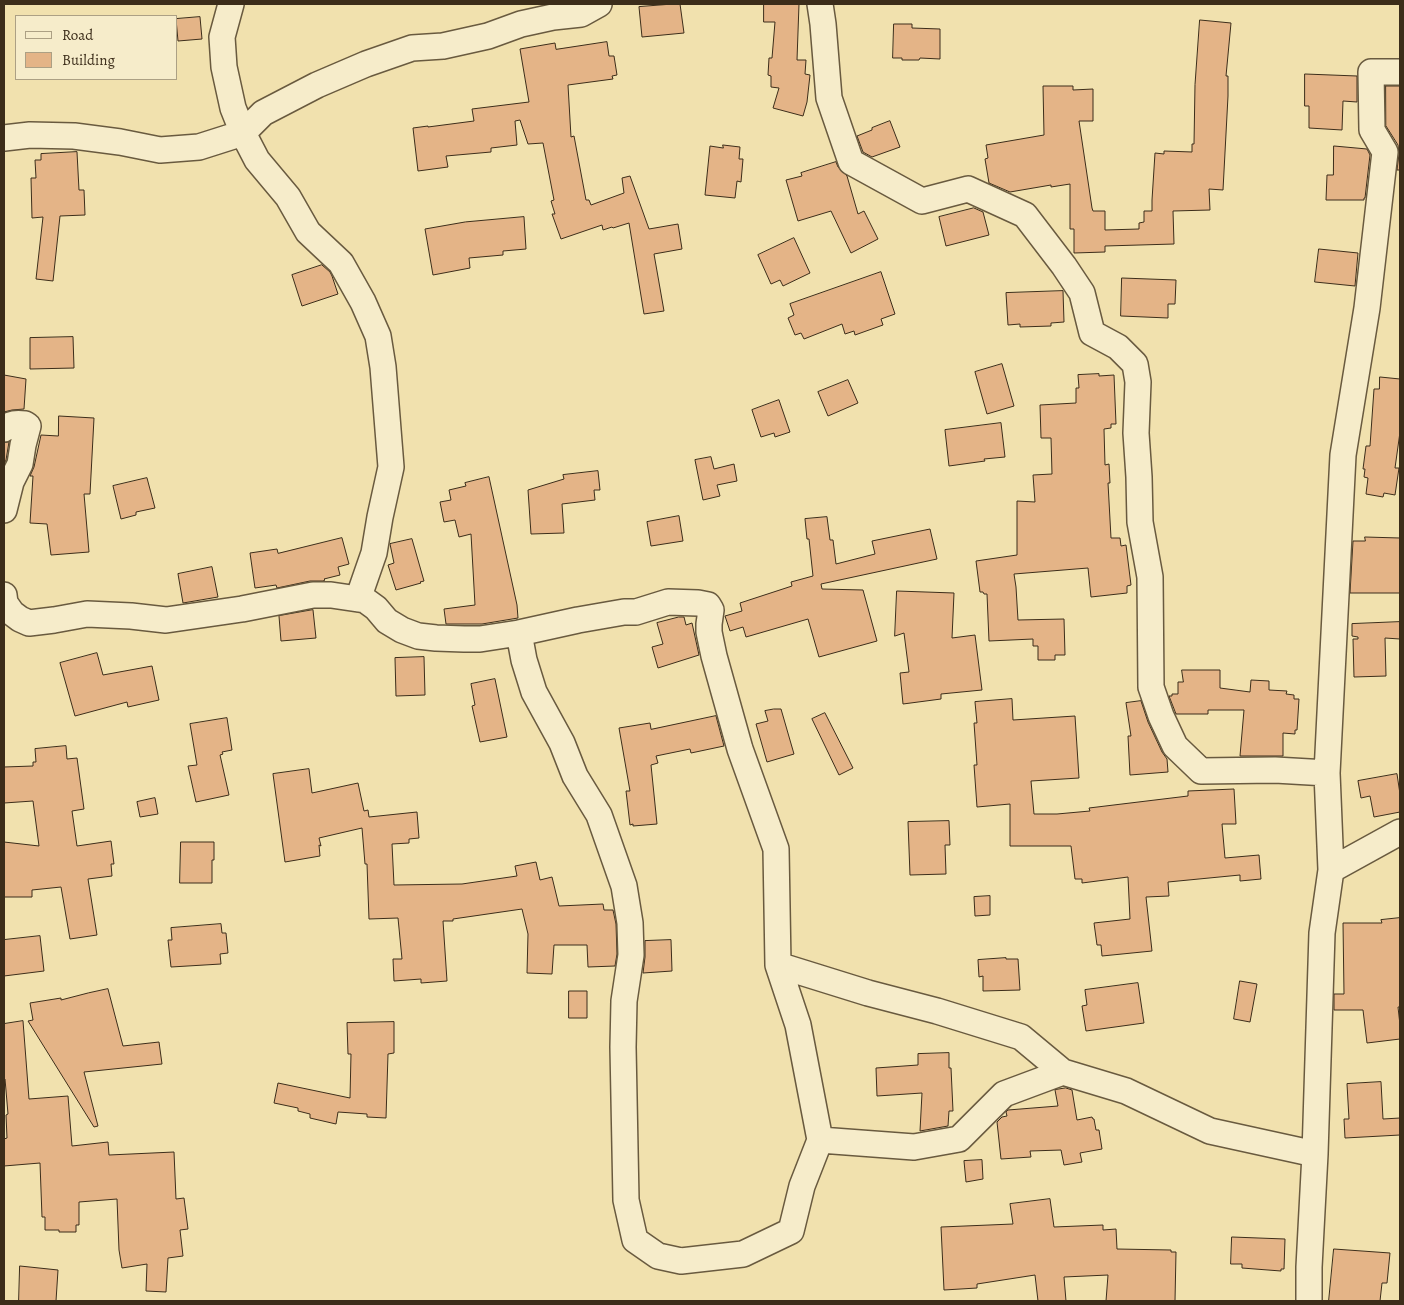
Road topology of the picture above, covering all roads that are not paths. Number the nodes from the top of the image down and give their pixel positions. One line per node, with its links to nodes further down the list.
1 (231, 4): 5 (street)
2 (599, 4): 5 (street)
3 (820, 4): 12 (street)
4 (1400, 72): 12 (street)
5 (243, 133): 6 (street); 10 (street)
6 (4, 138)
7 (4, 429): 8 (street)
8 (4, 510)
9 (4, 596): 10 (street)
10 (358, 600): 11 (street)
11 (519, 633): 15 (street); 17 (street)
12 (1327, 773): 14 (street)
13 (1400, 832): 14 (street)
14 (1331, 870): 18 (street)
15 (778, 965): 16 (street); 17 (street)
16 (1063, 1072): 17 (street); 18 (street)
17 (820, 1140)
18 (1315, 1154): 19 (street)
19 (1309, 1301)

